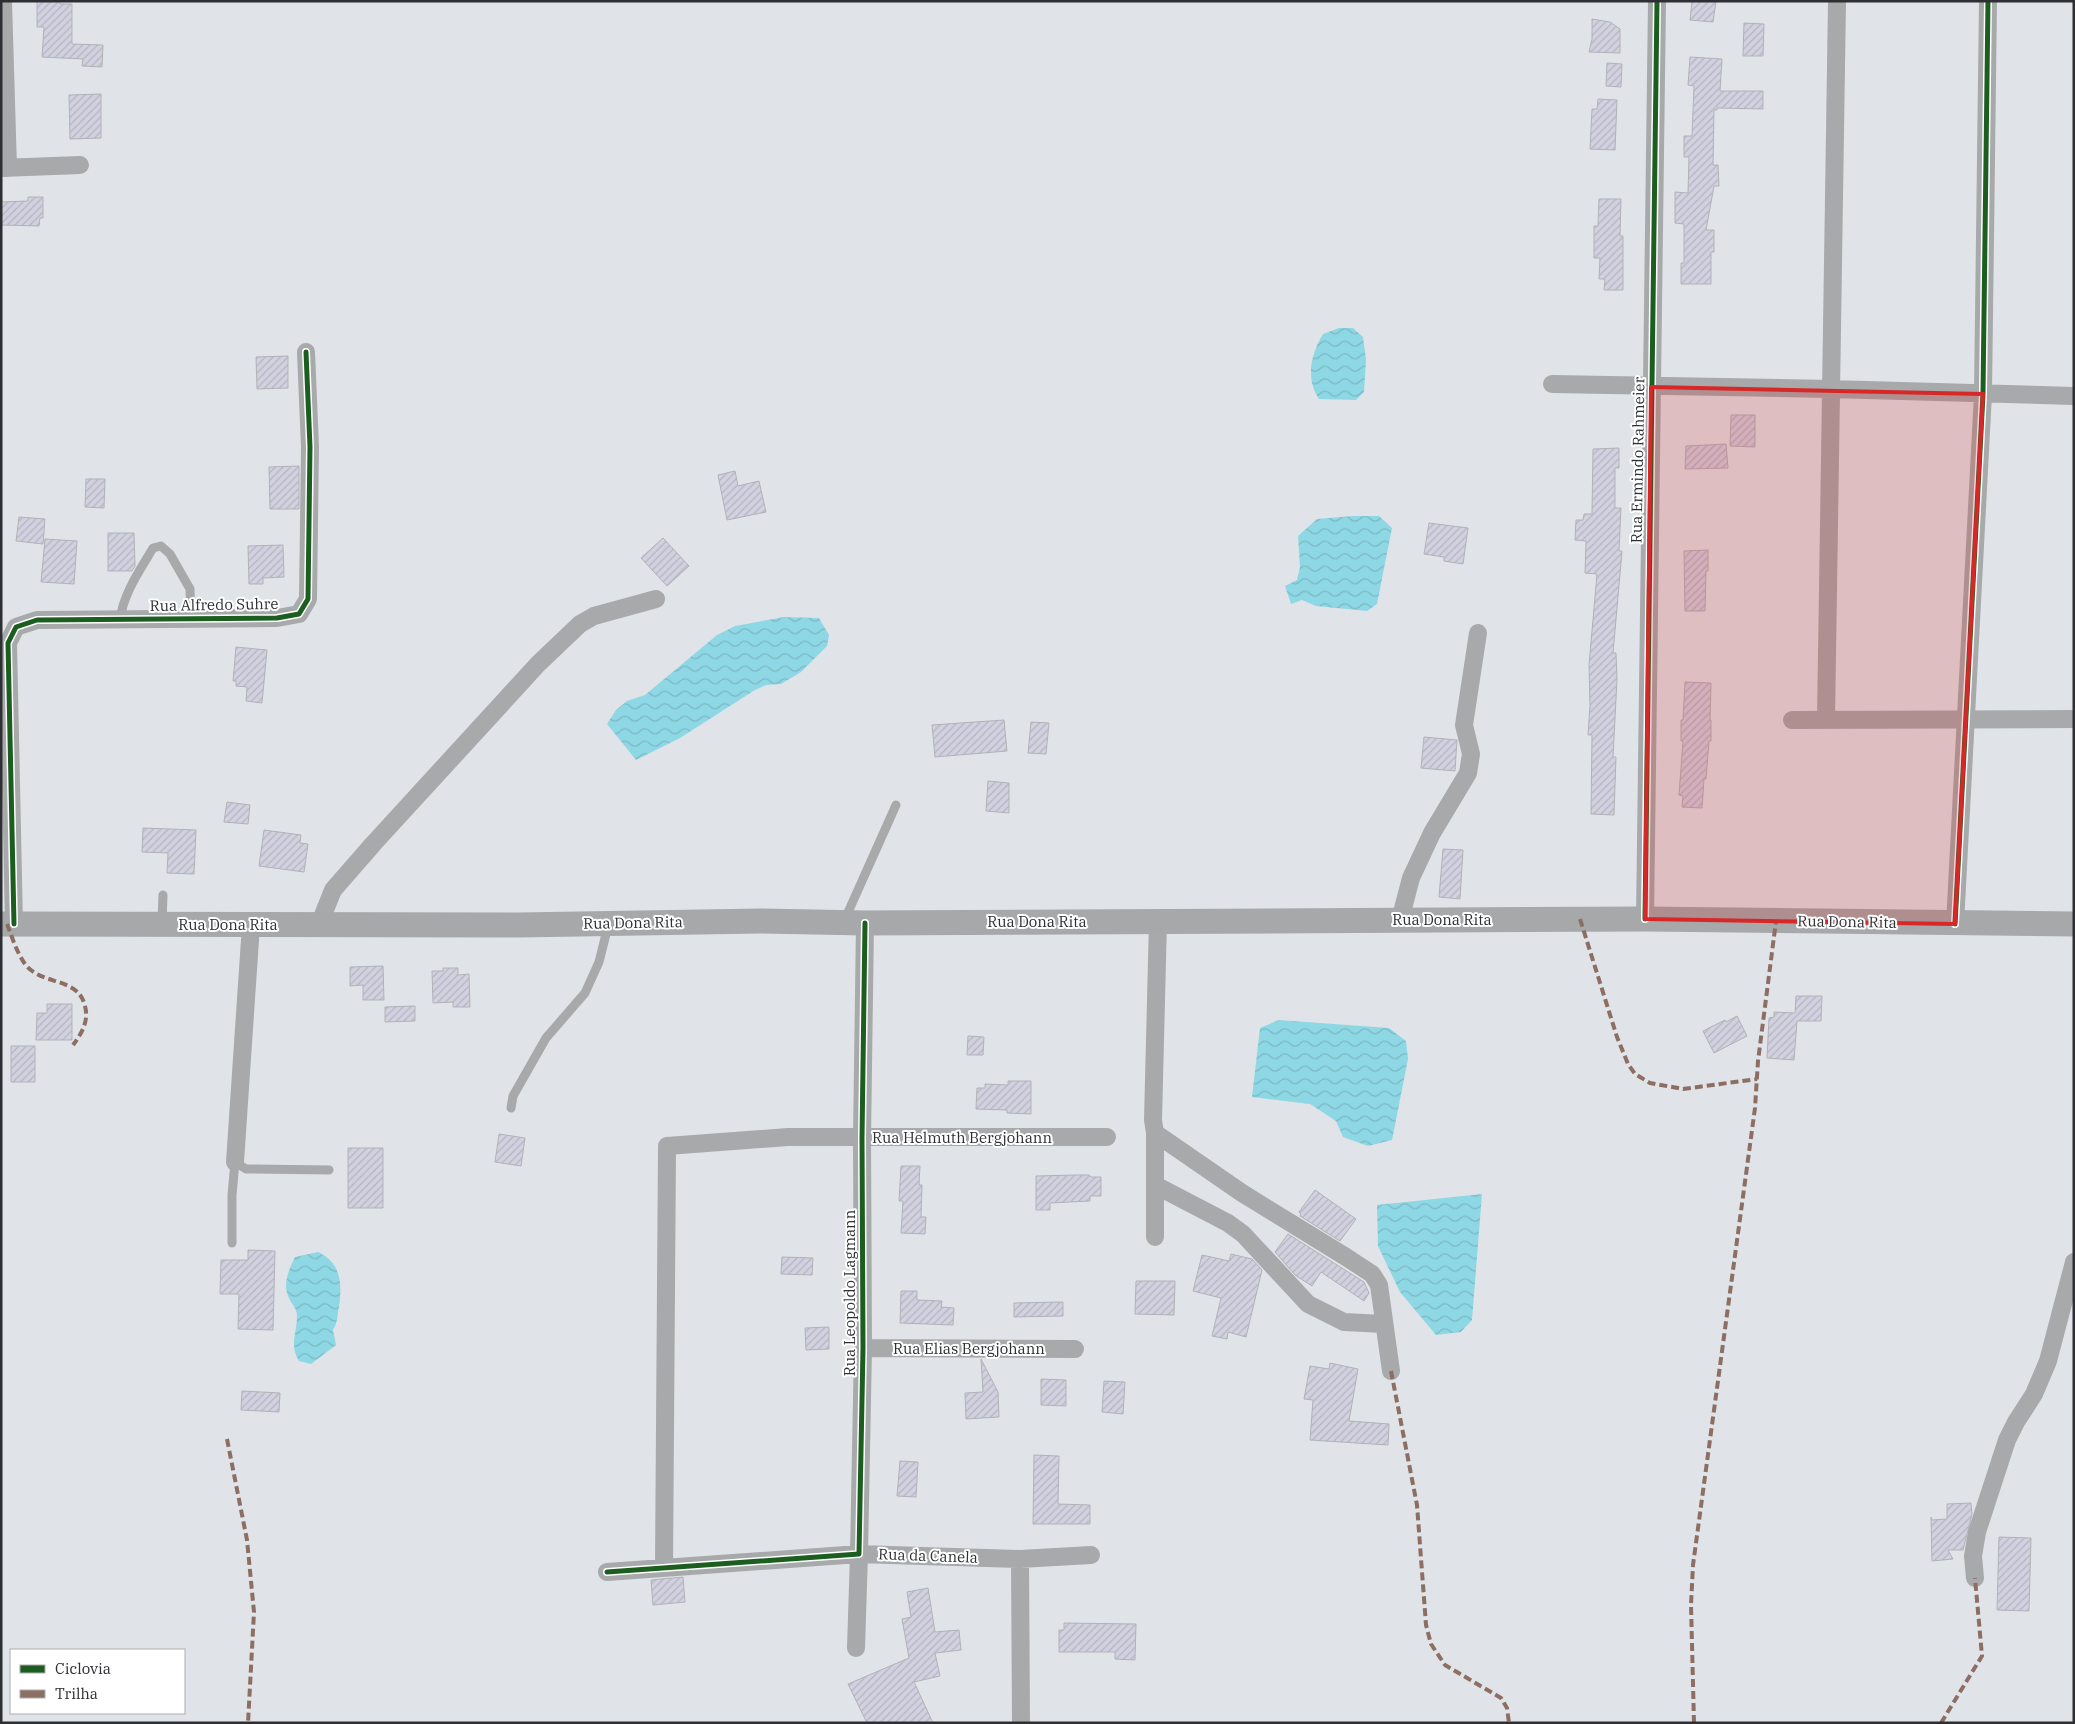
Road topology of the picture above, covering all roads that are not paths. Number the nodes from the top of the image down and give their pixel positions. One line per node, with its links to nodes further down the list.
1 (3, 1): 6 (street)
2 (1657, 1): 9 (street, Rua Ermindo Rahmeier)
3 (1836, 1): 10 (street)
4 (1988, 1): 11 (street)
5 (80, 165): 6 (street)
6 (4, 168)
7 (306, 352): 15 (street, Rua Alfredo Suhre)
8 (1552, 384): 9 (street)
9 (1652, 387): 10 (street); 23 (street, Rua Ermindo Rahmeier)
10 (1831, 389): 11 (street); 19 (street)
11 (1983, 394): 12 (street); 20 (street)
12 (2074, 396)
13 (656, 599): 33 (street)
14 (120, 620): 15 (street, Rua Alfredo Suhre); 15 (lane); 27 (street, Rua Alfredo Suhre)
15 (191, 620)
16 (1478, 633): 24 (street)
17 (2074, 719): 20 (street)
18 (1792, 720): 19 (street)
19 (1826, 720): 20 (street)
20 (1966, 720): 29 (street)
21 (896, 805): 26 (lane)
22 (163, 895): 31 (lane)
23 (1645, 919): 24 (main road, Rua Dona Rita); 29 (main road, Rua Dona Rita)
24 (1400, 920): 25 (main road, Rua Dona Rita)
25 (1158, 922): 26 (main road, Rua Dona Rita); 35 (street)
26 (854, 923): 28 (main road, Rua Dona Rita); 37 (street, Rua Leopoldo Lagmann)
27 (8, 924): 31 (main road, Rua Dona Rita)
28 (608, 924): 33 (main road, Rua Dona Rita); 34 (lane)
29 (1955, 924): 30 (main road, Rua Dona Rita)
30 (2074, 924)
31 (162, 925): 32 (main road, Rua Dona Rita)
32 (251, 925): 33 (main road, Rua Dona Rita); 38 (street)
33 (319, 925)
34 (512, 1108)
35 (1155, 1134): 40 (street); 44 (street)
36 (1107, 1137): 37 (street, Rua Helmuth Bergjohann)
37 (862, 1138): 45 (street, Rua Leopoldo Lagmann); 51 (street, Rua Helmuth Bergjohann)
38 (235, 1162): 39 (lane); 42 (lane)
39 (329, 1170)
40 (1155, 1185): 41 (street); 44 (street)
41 (1155, 1237)
42 (232, 1243)
43 (2074, 1262): 53 (street)
44 (1384, 1324): 47 (street)
45 (864, 1348): 46 (street, Rua Elias Bergjohann); 48 (street, Rua Leopoldo Lagmann)
46 (1075, 1349)
47 (1392, 1371)
48 (859, 1554): 50 (street, Rua da Canela); 51 (street); 54 (street, Rua da Canela)
49 (1091, 1556): 50 (street, Rua da Canela)
50 (1020, 1559): 55 (street)
51 (664, 1568): 52 (street)
52 (608, 1572)
53 (1974, 1578)
54 (856, 1648)
55 (1021, 1723)

